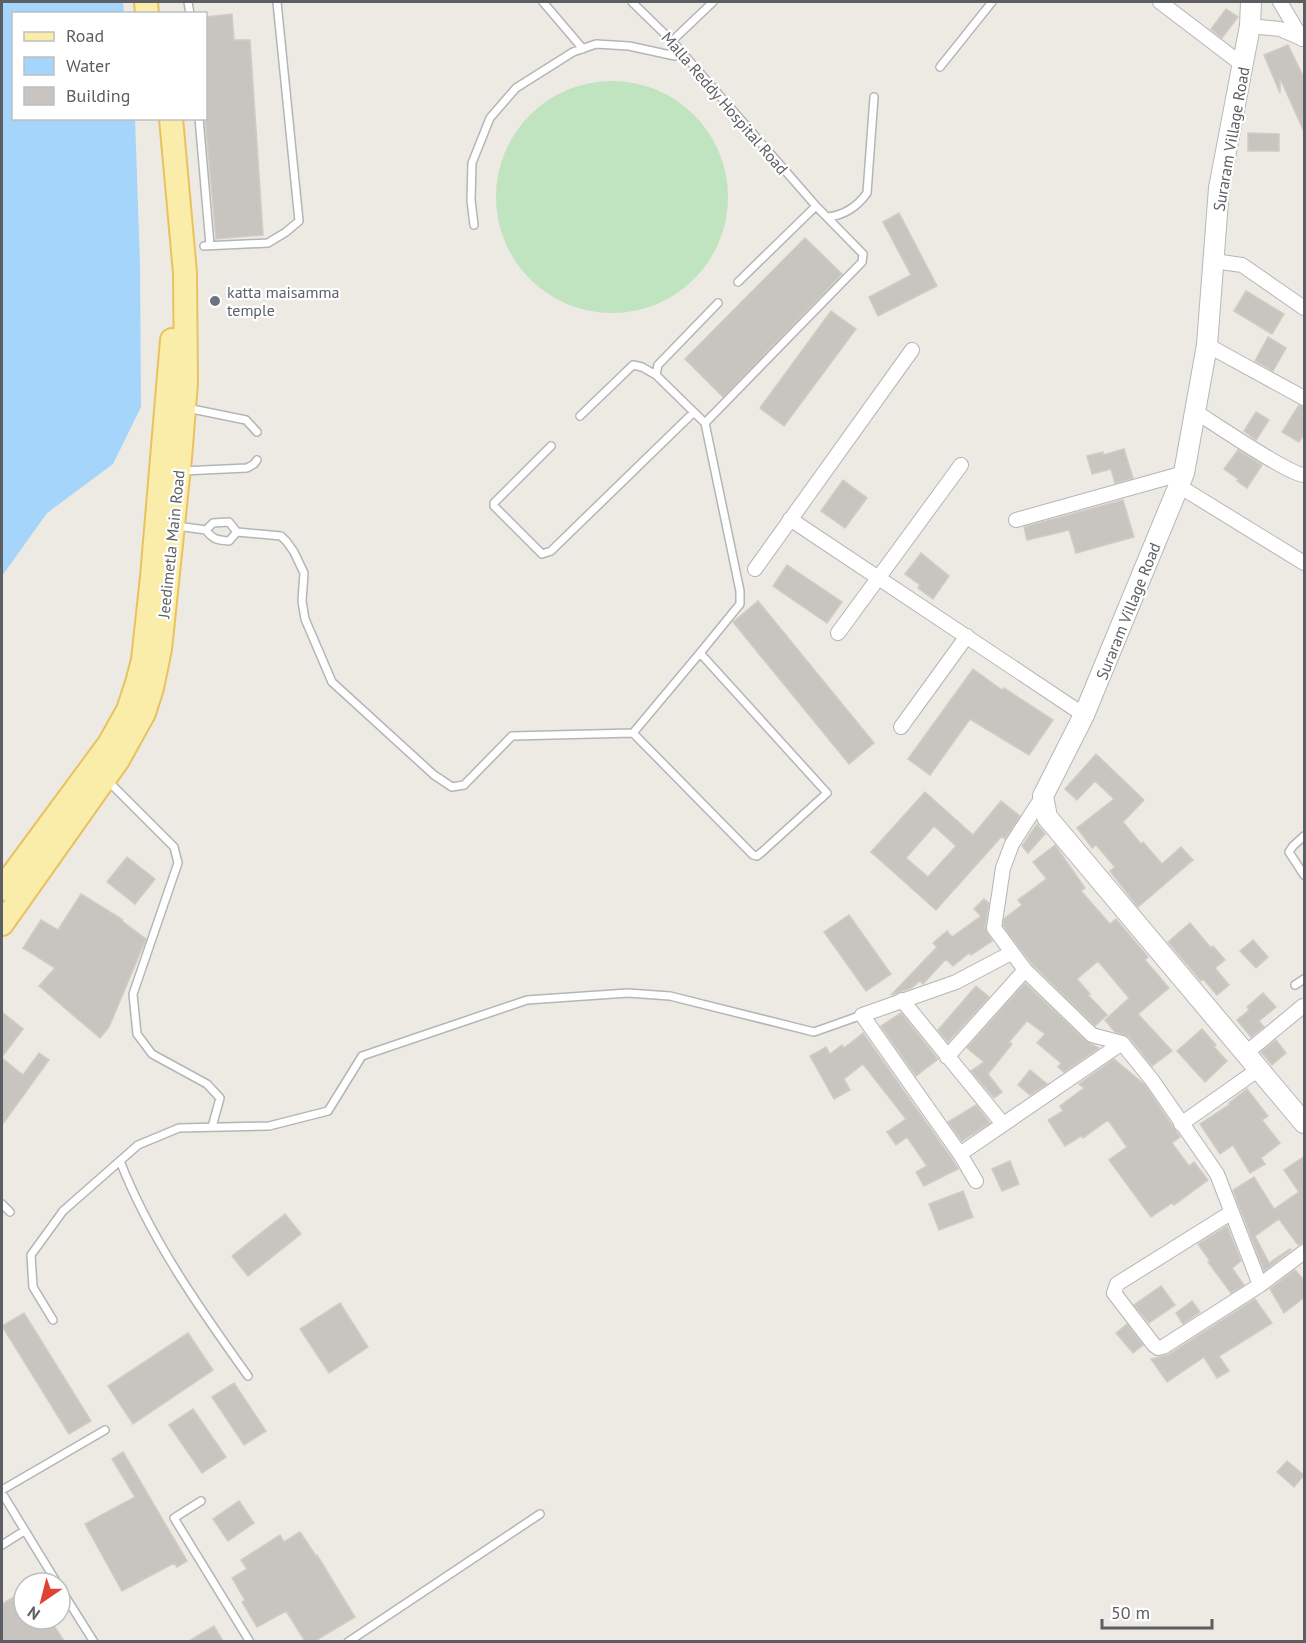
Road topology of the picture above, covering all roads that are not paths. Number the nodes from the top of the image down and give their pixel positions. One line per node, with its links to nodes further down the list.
1 (277, 2): 19 (lane)
2 (543, 2): 12 (lane)
3 (632, 2): 10 (lane, Malla Reddy Hospital Road)
4 (713, 2): 10 (lane)
5 (992, 2): 15 (lane)
6 (1160, 2): 14 (street)
7 (1251, 2): 9 (main road, Suraram Village Road)
8 (1280, 2): 11 (street)
9 (1250, 26): 11 (street); 14 (main road, Suraram Village Road)
10 (672, 41): 13 (lane, Malla Reddy Hospital Road)
11 (1303, 41)
12 (583, 48): 13 (lane); 22 (lane)
13 (682, 52): 20 (lane, Malla Reddy Hospital Road)
14 (1244, 66): 23 (main road, Suraram Village Road)
15 (940, 67)
16 (874, 97): 21 (lane)
17 (156, 120): 61 (main road, Jeedimetla Main Road)
18 (171, 120): 31 (main road, Jeedimetla Main Road)
19 (199, 120)
20 (816, 206): 21 (lane, Malla Reddy Hospital Road); 24 (lane)
21 (828, 217): 35 (lane, Malla Reddy Hospital Road)
22 (474, 225)
23 (1214, 261): 26 (street); 27 (main road, Suraram Village Road)
24 (738, 282)
25 (718, 303): 29 (lane)
26 (1305, 308)
27 (1207, 345): 30 (street); 32 (main road, Suraram Village Road)
28 (912, 350): 43 (street)
29 (656, 375): 33 (lane); 34 (lane)
30 (1305, 398)
31 (184, 408): 36 (lane); 40 (main road, Jeedimetla Main Road)
32 (1196, 412): 41 (street); 42 (main road, Suraram Village Road)
33 (693, 413): 35 (lane); 37 (lane)
34 (580, 416)
35 (705, 423): 53 (lane)
36 (257, 432)
37 (551, 446)
38 (257, 460): 40 (lane)
39 (961, 465): 50 (street)
40 (179, 471): 45 (main road, Jeedimetla Main Road)
41 (1305, 475)
42 (1182, 479): 44 (street); 48 (street); 54 (main road, Suraram Village Road)
43 (790, 519): 49 (street); 50 (street)
44 (1016, 520)
45 (173, 526): 46 (lane); 57 (main road, Jeedimetla Main Road)
46 (206, 530): 47 (lane); 47 (lane)
47 (237, 532): 56 (lane)
48 (1305, 563)
49 (755, 569)
50 (878, 576): 51 (street); 52 (street)
51 (838, 633)
52 (967, 636): 54 (street); 55 (street)
53 (700, 653): 56 (lane); 56 (lane)
54 (1084, 715): 58 (main road, Suraram Village Road)
55 (901, 727)
56 (633, 733)
57 (105, 779): 62 (main road, Jeedimetla Main Road); 77 (lane)
58 (1043, 796): 63 (street); 71 (main road)
59 (1305, 836): 60 (lane)
60 (1305, 875)
61 (2, 889)
62 (2, 924)
63 (1011, 953): 64 (street); 67 (street)
64 (1025, 970): 70 (street); 72 (street)
65 (1305, 979): 66 (lane)
66 (1295, 985)
67 (902, 1000): 69 (street); 72 (street)
68 (1303, 1006): 71 (street)
69 (862, 1015): 77 (lane); 78 (street)
70 (1122, 1043): 75 (street); 76 (street)
71 (1246, 1053): 73 (main road)
72 (948, 1057): 75 (street)
73 (1259, 1069): 74 (main road); 76 (street)
74 (1305, 1123)
75 (1004, 1124): 78 (street)
76 (1181, 1124): 83 (street)
77 (212, 1127): 79 (lane)
78 (960, 1154): 80 (street)
79 (120, 1161): 86 (lane); 87 (lane)
80 (976, 1180)
81 (2, 1204): 82 (lane)
82 (10, 1212)
83 (1232, 1212): 85 (street); 85 (street)
84 (1305, 1252): 85 (street)
85 (1260, 1285)
86 (53, 1320)
87 (248, 1376)
88 (105, 1430): 89 (lane)
89 (2, 1491): 92 (lane)
90 (201, 1501): 97 (lane)
91 (540, 1514): 98 (lane)
92 (24, 1531): 93 (lane); 94 (lane)
93 (2, 1545)
94 (49, 1571)
95 (72, 1607): 96 (lane)
96 (94, 1641)
97 (250, 1641)
98 (348, 1641)

